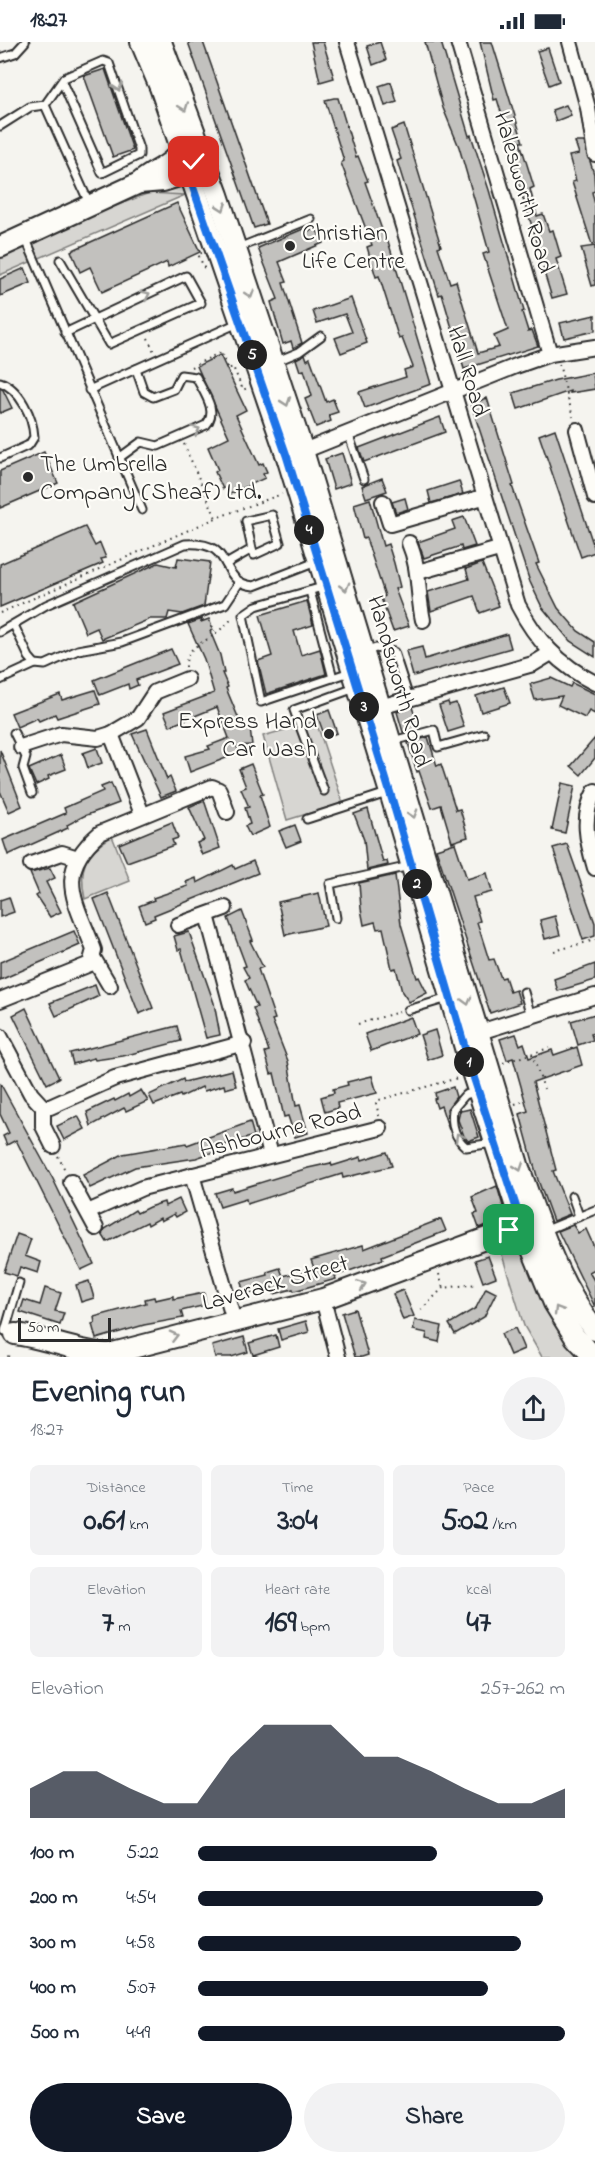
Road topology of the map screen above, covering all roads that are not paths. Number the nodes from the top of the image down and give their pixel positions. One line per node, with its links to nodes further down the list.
1 (25, 42): 7 (lane)
2 (141, 42): 12 (main road, Handsworth Road)
3 (161, 42): 11 (main road, Handsworth Road, one-way to 11)
4 (347, 42): 32 (street, Hall Road)
5 (458, 42): 27 (street, Halesworth Road)
6 (570, 42): 13 (street)
7 (0, 58)
8 (62, 82): 8 (lane, one-way to 8); 9 (lane)
9 (45, 105): 10 (lane); 16 (lane)
10 (0, 126)
11 (194, 132): 14 (main road); 20 (main road, Handsworth Road, one-way to 20)
12 (181, 150): 14 (main road, Handsworth Road); 15 (main road)
13 (595, 154)
14 (188, 173): 15 (main road); 23 (main road, Handsworth Road)
15 (139, 183): 16 (main road)
16 (90, 206): 18 (main road)
17 (311, 219): 20 (lane)
18 (24, 236): 19 (main road); 24 (lane)
19 (0, 247)
20 (235, 249): 28 (main road, Handsworth Road, one-way to 28)
21 (60, 260): 22 (lane)
22 (93, 319): 22 (lane, one-way to 22); 24 (lane)
23 (240, 322): 29 (lane); 35 (main road, Handsworth Road)
24 (65, 333): 31 (lane)
25 (321, 336): 28 (lane)
26 (595, 347): 27 (street)
27 (553, 354): 32 (street)
28 (273, 363): 35 (main road, Handsworth Road, one-way to 35)
29 (136, 369): 31 (lane); 37 (lane, one-way to 29)
30 (0, 382): 36 (lane)
31 (89, 390): 37 (lane)
32 (452, 392): 34 (street); 39 (street, Hall Road)
33 (577, 430): 40 (street)
34 (348, 433): 35 (street); 38 (lane)
35 (295, 454): 46 (main road, Handsworth Road)
36 (0, 458)
37 (119, 459): 42 (lane)
38 (364, 479)
39 (483, 497): 41 (street); 45 (street, Hall Road)
40 (595, 497)
41 (384, 502)
42 (142, 510)
43 (409, 543): 48 (street)
44 (252, 549): 44 (lane); 47 (lane)
45 (499, 549): 48 (street); 55 (street, Hall Road)
46 (327, 558): 49 (lane); 50 (main road, Handsworth Road); 54 (main road, Handsworth Road, one-way to 54)
47 (226, 564): 49 (lane); 52 (lane)
48 (418, 572): 51 (street)
49 (239, 583): 56 (lane)
50 (318, 588): 57 (lane); 57 (lane); 59 (main road, Handsworth Road)
51 (423, 620)
52 (14, 625): 53 (lane); 56 (lane)
53 (0, 632)
54 (364, 652): 62 (lane); 63 (main road, Handsworth Road)
55 (551, 653): 61 (street, Hall Road); 62 (street)
56 (35, 664): 60 (lane)
57 (333, 678): 59 (lane)
58 (187, 679): 65 (street)
59 (355, 679): 63 (main road, Handsworth Road); 70 (lane)
60 (0, 680)
61 (595, 683)
62 (409, 699): 63 (street)
63 (372, 709): 67 (main road, Handsworth Road); 69 (main road, Handsworth Road)
64 (14, 733): 68 (lane)
65 (111, 734): 68 (street); 74 (street)
66 (484, 734): 67 (lane)
67 (390, 742): 69 (main road, Handsworth Road)
68 (21, 747): 72 (lane)
69 (392, 782): 75 (lane); 78 (main road, Handsworth Road); 92 (main road, Handsworth Road, one-way to 92)
70 (324, 791)
71 (595, 791): 79 (street)
72 (32, 793)
73 (227, 812): 74 (street)
74 (142, 814): 76 (street)
75 (307, 819)
76 (78, 858): 77 (street); 84 (street)
77 (31, 864)
78 (412, 866): 82 (lane); 88 (main road, Handsworth Road)
79 (595, 868)
80 (225, 908): 81 (street)
81 (207, 915): 83 (street); 94 (street)
82 (336, 918)
83 (178, 925)
84 (94, 959): 85 (street); 89 (street)
85 (110, 986)
86 (524, 992): 91 (lane)
87 (595, 996): 91 (street)
88 (450, 997): 90 (lane); 92 (main road, Handsworth Road)
89 (0, 1000)
90 (408, 1010)
91 (531, 1016): 92 (street)
92 (469, 1035): 95 (main road, Handsworth Road); 95 (main road, Handsworth Road)
93 (0, 1036): 96 (street)
94 (243, 1043): 96 (street); 100 (street)
95 (490, 1092): 98 (main road, Handsworth Road); 98 (lane, one-way to 95)
96 (43, 1107): 99 (street)
97 (380, 1128): 100 (street, Ashbourne Road)
98 (502, 1140): 107 (main road, Handsworth Road); 109 (main road, Handsworth Road, one-way to 109)
99 (52, 1146)
100 (272, 1155): 101 (street, Ashbourne Road)
101 (192, 1175): 105 (street, Ashbourne Road); 112 (street, Ashbourne Road)
102 (71, 1182): 105 (street)
103 (572, 1196): 106 (lane)
104 (595, 1210): 106 (lane)
105 (88, 1212): 108 (street)
106 (579, 1216): 109 (lane)
107 (522, 1225): 109 (main road); 111 (main road, Laverack Street, one-way to 107); 116 (main road, Handsworth Road, one-way to 107)
108 (96, 1228)
109 (542, 1232): 113 (main road, Handsworth Road)
110 (19, 1283): 114 (lane)
111 (323, 1299): 112 (main road, Laverack Street); 118 (street)
112 (234, 1321): 115 (main road, Laverack Street, one-way to 112)
113 (595, 1330)
114 (7, 1332): 115 (main road, Laverack Street); 117 (main road)
115 (124, 1353)
116 (594, 1356)
117 (70, 1357)
118 (338, 1357)

